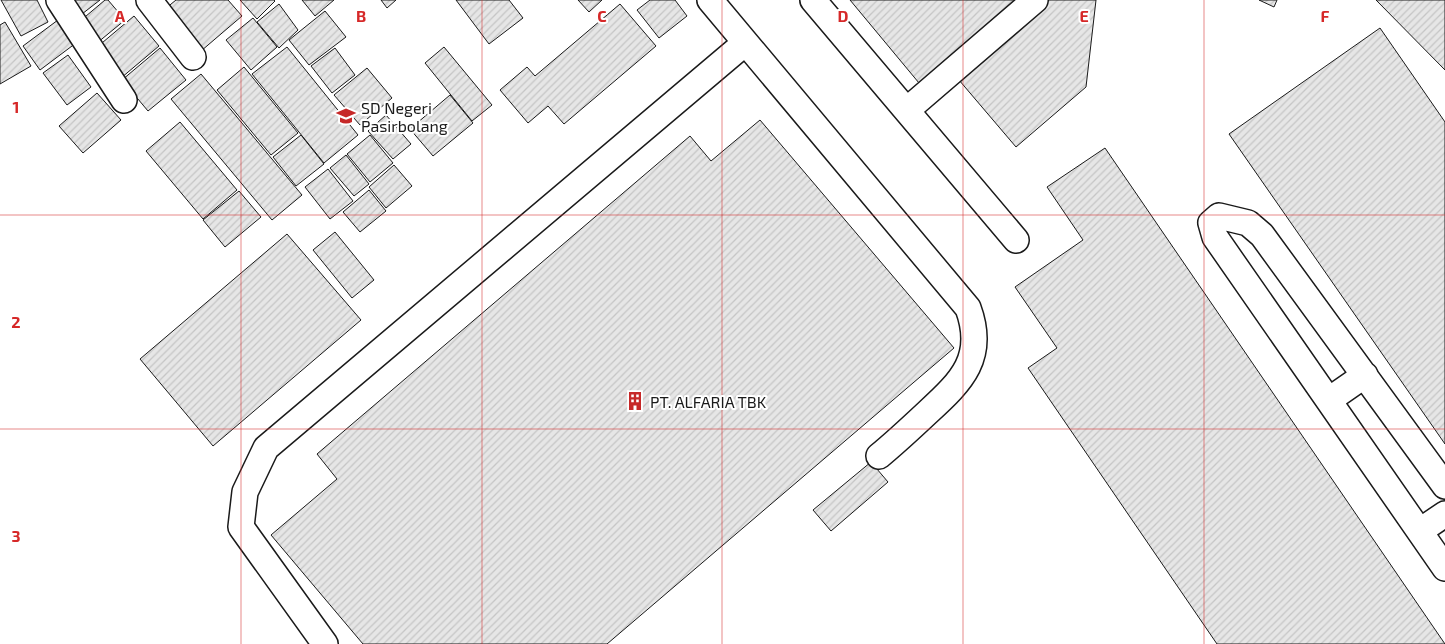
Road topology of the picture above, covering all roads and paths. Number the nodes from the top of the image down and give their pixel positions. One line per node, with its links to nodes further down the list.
1 (58, 0): 8 (street)
2 (149, 0): 7 (street)
3 (710, 0): 6 (street)
4 (813, 0): 9 (street)
5 (1035, 0): 9 (street)
6 (745, 43): 13 (street); 18 (street)
7 (193, 56)
8 (124, 100)
9 (908, 110): 10 (street)
10 (1016, 240)
11 (1365, 375): 12 (street); 12 (street); 14 (street)
12 (1329, 400): 16 (street)
13 (879, 456)
14 (1445, 486)
15 (1445, 514): 16 (street)
16 (1420, 531): 17 (street)
17 (1445, 568)
18 (325, 644)

